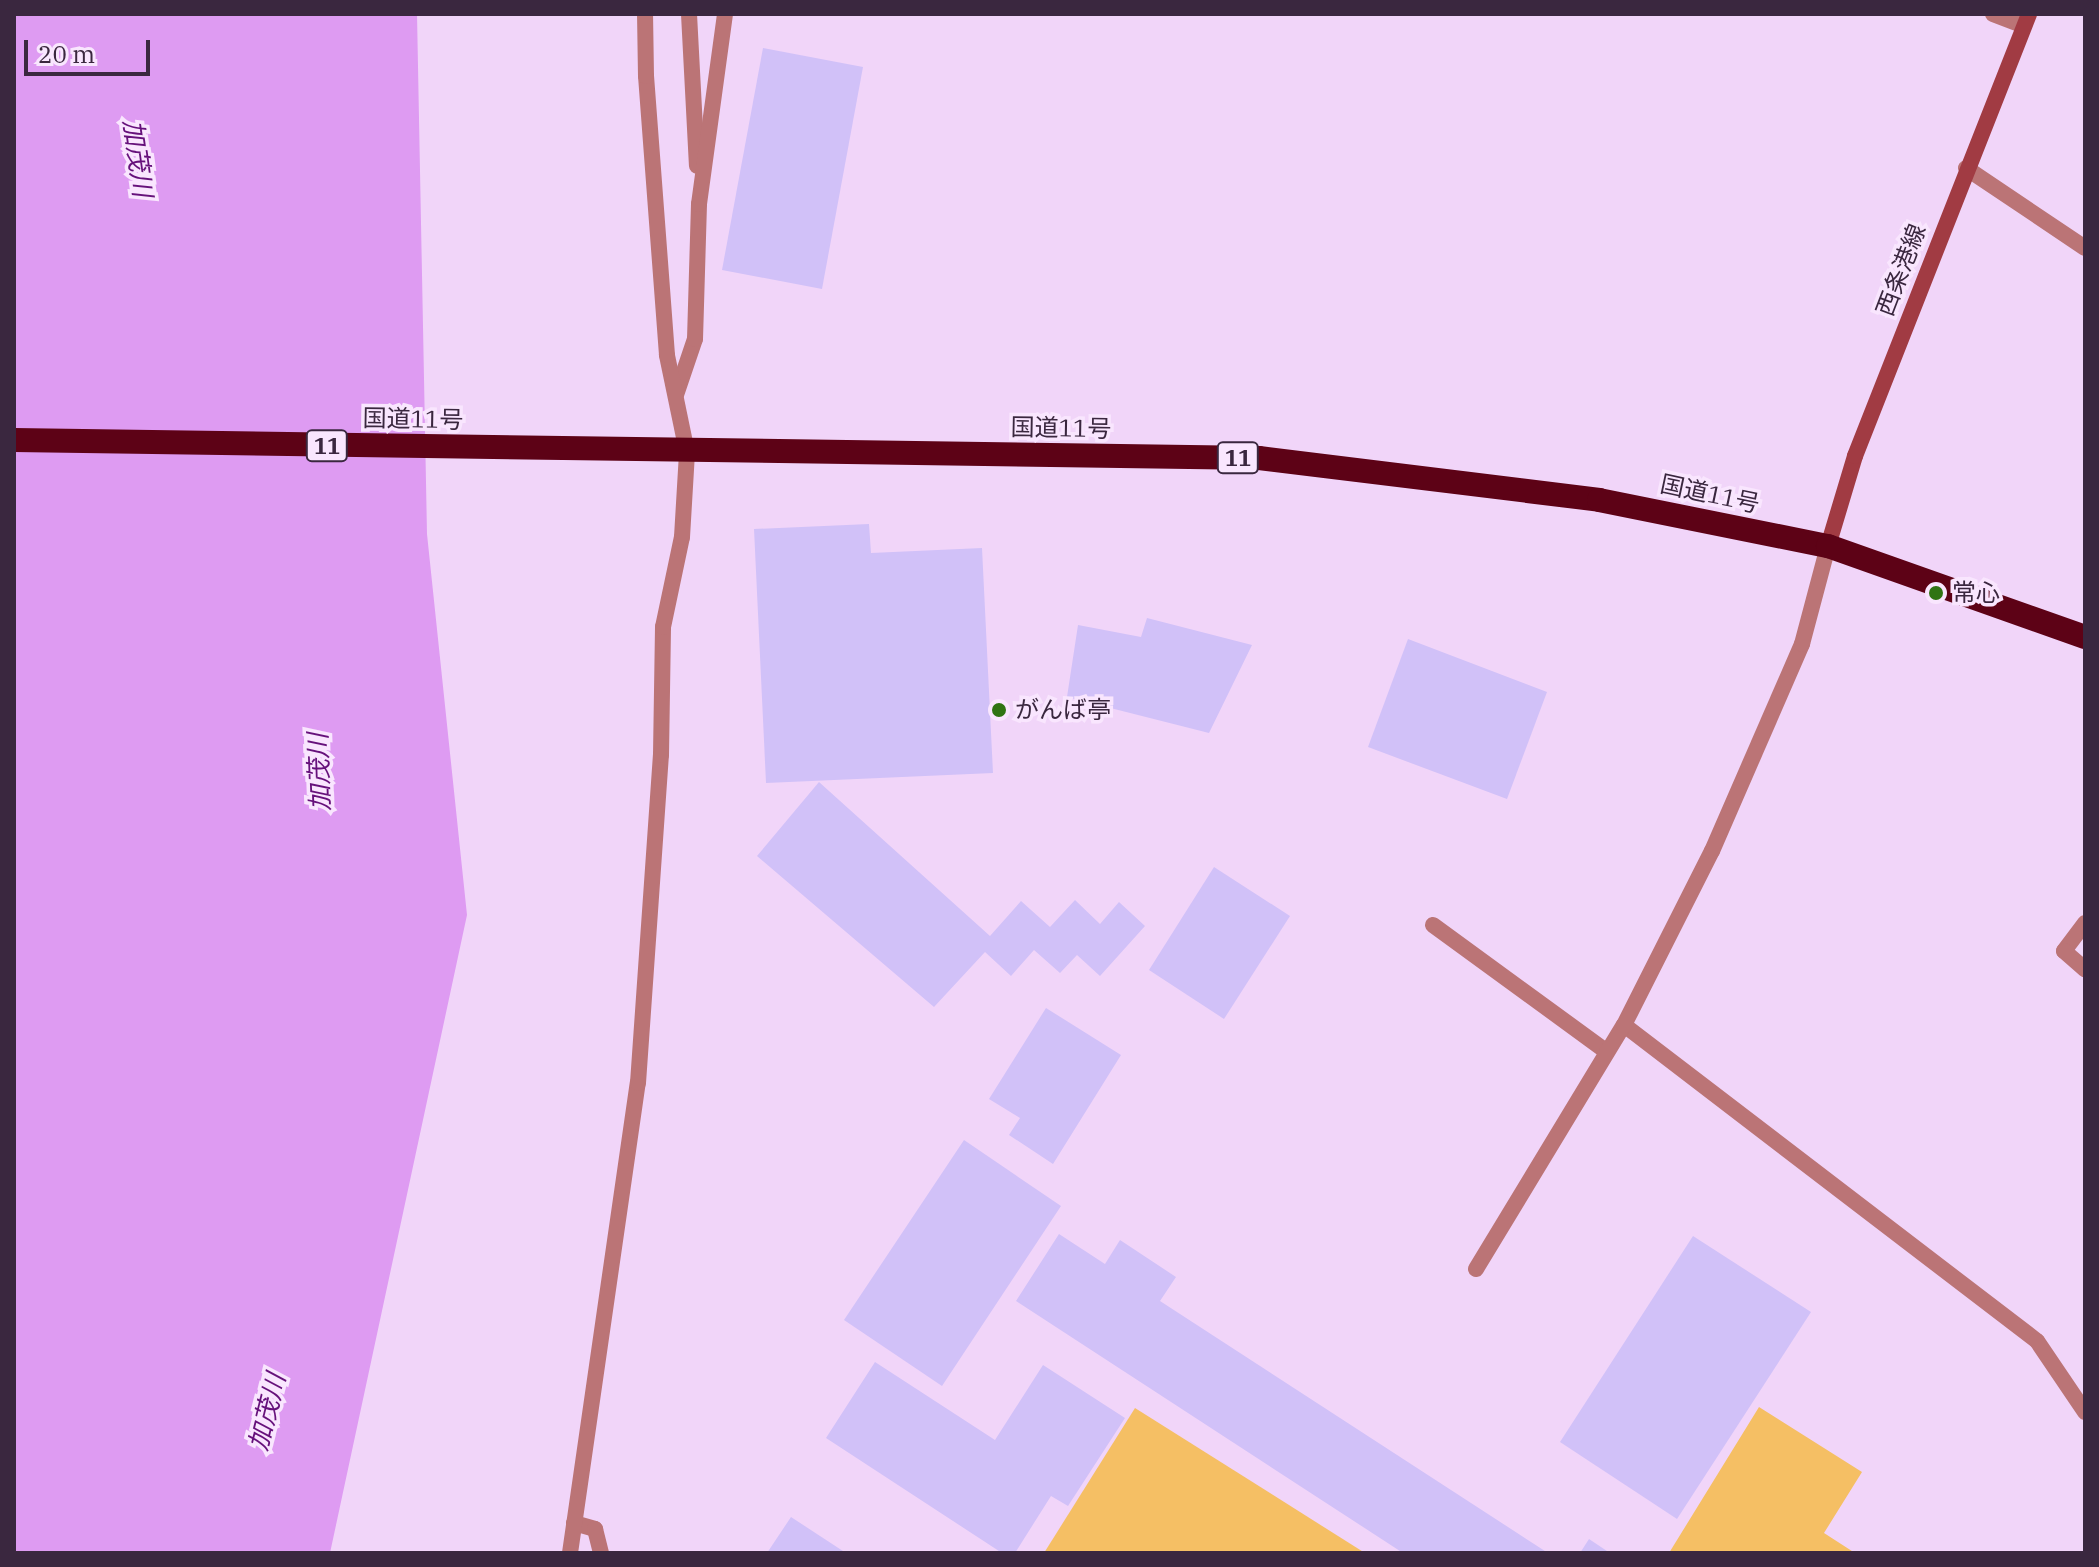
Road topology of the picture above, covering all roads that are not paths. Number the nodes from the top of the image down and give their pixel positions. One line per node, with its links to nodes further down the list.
1 (645, 14): 9 (street)
2 (689, 14): 7 (street)
3 (725, 14): 7 (street)
4 (1993, 14): 5 (street)
5 (2026, 20): 6 (main road, 西条港線)
6 (1966, 168): 8 (street); 12 (main road, 西条港線)
7 (699, 204): 9 (street)
8 (2085, 248)
9 (676, 397): 11 (street)
10 (14, 440): 11 (highway, 国道11号 / 11)
11 (687, 452): 12 (highway, 国道11号 / 11); 21 (street)
12 (1828, 546): 13 (highway, 国道11号 / 11); 17 (street)
13 (2085, 637)
14 (2085, 923): 16 (street)
15 (1433, 925): 18 (street)
16 (2085, 969)
17 (1624, 1025): 18 (street); 20 (street)
18 (1607, 1052): 19 (street)
19 (1476, 1269)
20 (2085, 1412)
21 (574, 1523): 22 (street); 23 (street)
22 (570, 1553)
23 (601, 1553)

